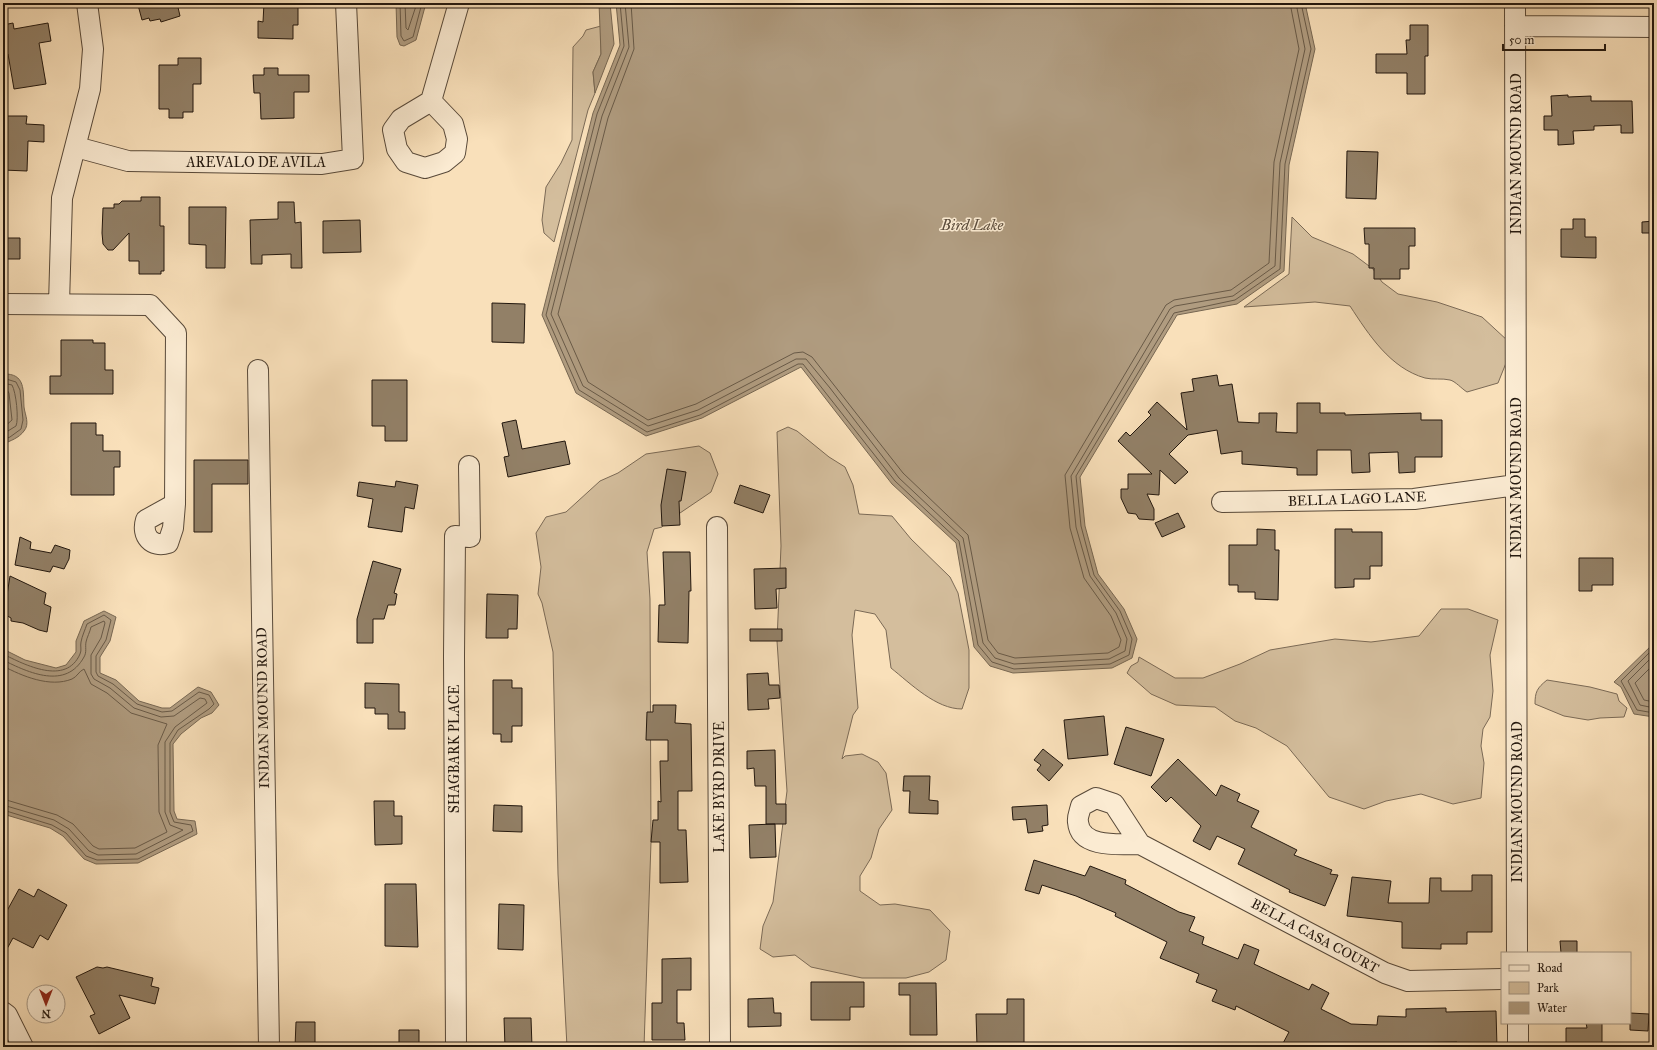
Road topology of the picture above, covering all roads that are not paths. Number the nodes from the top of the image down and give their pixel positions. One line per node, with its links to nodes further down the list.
1 (87, 3): 8 (street)
2 (346, 3): 8 (street, AREVALO DE AVILA)
3 (459, 3): 7 (street)
4 (1515, 3): 5 (street, INDIAN MOUND ROAD)
5 (1516, 26): 6 (street); 13 (street, INDIAN MOUND ROAD)
6 (1654, 27)
7 (431, 101)
8 (76, 147): 10 (street)
9 (3, 304): 10 (street)
10 (59, 304): 15 (street)
11 (258, 370): 23 (street, INDIAN MOUND ROAD)
12 (469, 466): 24 (street, SHAGBARK PLACE)
13 (1516, 484): 14 (street, BELLA LAGO LANE); 18 (street, INDIAN MOUND ROAD)
14 (1222, 502)
15 (174, 504)
16 (717, 527): 25 (street, LAKE BYRD DRIVE)
17 (1140, 844): 19 (street, BELLA CASA COURT)
18 (1518, 952)
19 (1501, 979)
20 (3, 1012): 22 (street)
21 (1518, 1024): 26 (street)
22 (23, 1047)
23 (269, 1047)
24 (456, 1047)
25 (720, 1047)
26 (1518, 1047)

